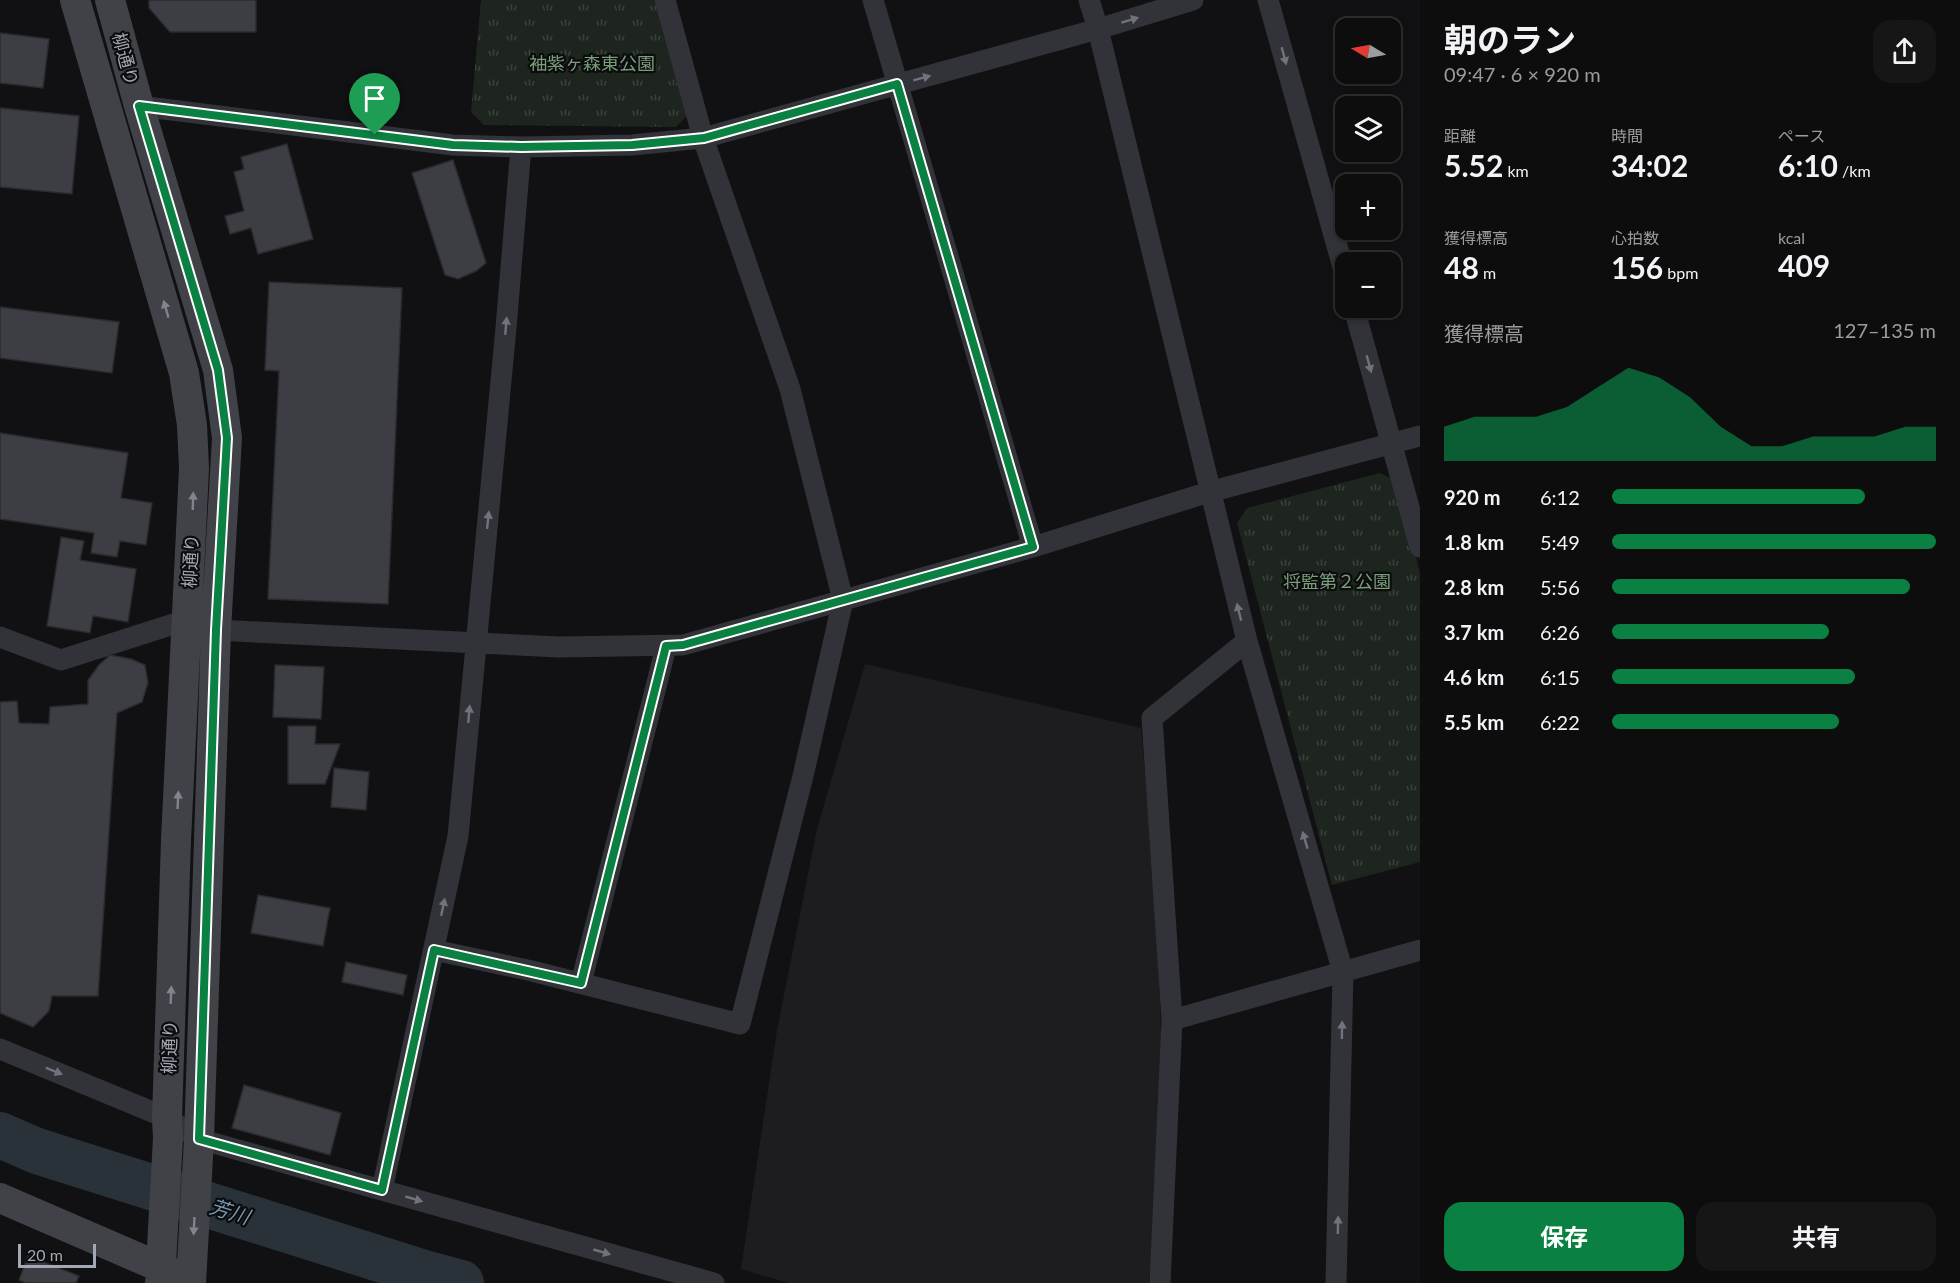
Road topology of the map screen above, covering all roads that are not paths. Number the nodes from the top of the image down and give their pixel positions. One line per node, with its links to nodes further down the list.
1 (75, 0): 21 (street, 柳通り, one-way to 1)
2 (110, 0): 10 (street, 柳通り)
3 (665, 0): 11 (street)
4 (873, 0): 9 (street)
5 (1089, 0): 8 (street)
6 (1193, 0): 8 (street, one-way to 6)
7 (1268, 0): 13 (street, one-way to 13)
8 (1098, 29): 9 (street, one-way to 8); 17 (street)
9 (897, 84): 11 (street); 18 (street)
10 (139, 106): 12 (street); 22 (street, 柳通り)
11 (704, 138): 12 (street); 20 (street)
12 (521, 147): 25 (street, one-way to 12)
13 (1339, 252)
14 (1357, 318): 16 (street, one-way to 16)
15 (1420, 436): 16 (street)
16 (1391, 443): 17 (street); 19 (street)
17 (1209, 492): 18 (street); 24 (street, one-way to 17)
18 (1033, 547): 20 (street)
19 (1420, 548)
20 (843, 600): 26 (street); 30 (street)
21 (186, 620): 22 (street); 23 (street); 33 (street, 柳通り, one-way to 21)
22 (216, 630): 25 (street); 34 (street, 柳通り)
23 (0, 637)
24 (1246, 641): 29 (street, one-way to 24); 31 (street)
25 (476, 644): 26 (street); 27 (street, one-way to 25)
26 (666, 646): 30 (street)
27 (434, 950): 30 (street); 35 (street)
28 (1420, 950): 29 (street)
29 (1343, 972): 31 (street); 41 (street, one-way to 29)
30 (581, 983)
31 (1172, 1020): 40 (street)
32 (0, 1049): 33 (street, one-way to 33)
33 (168, 1128): 34 (street); 37 (street, 柳通り)
34 (199, 1144): 35 (street); 38 (street, 柳通り, one-way to 38)
35 (382, 1190): 39 (street, one-way to 39)
36 (0, 1198): 37 (street)
37 (161, 1266): 38 (street)
38 (195, 1276)
39 (714, 1283)
40 (1160, 1283)
41 (1336, 1283)

